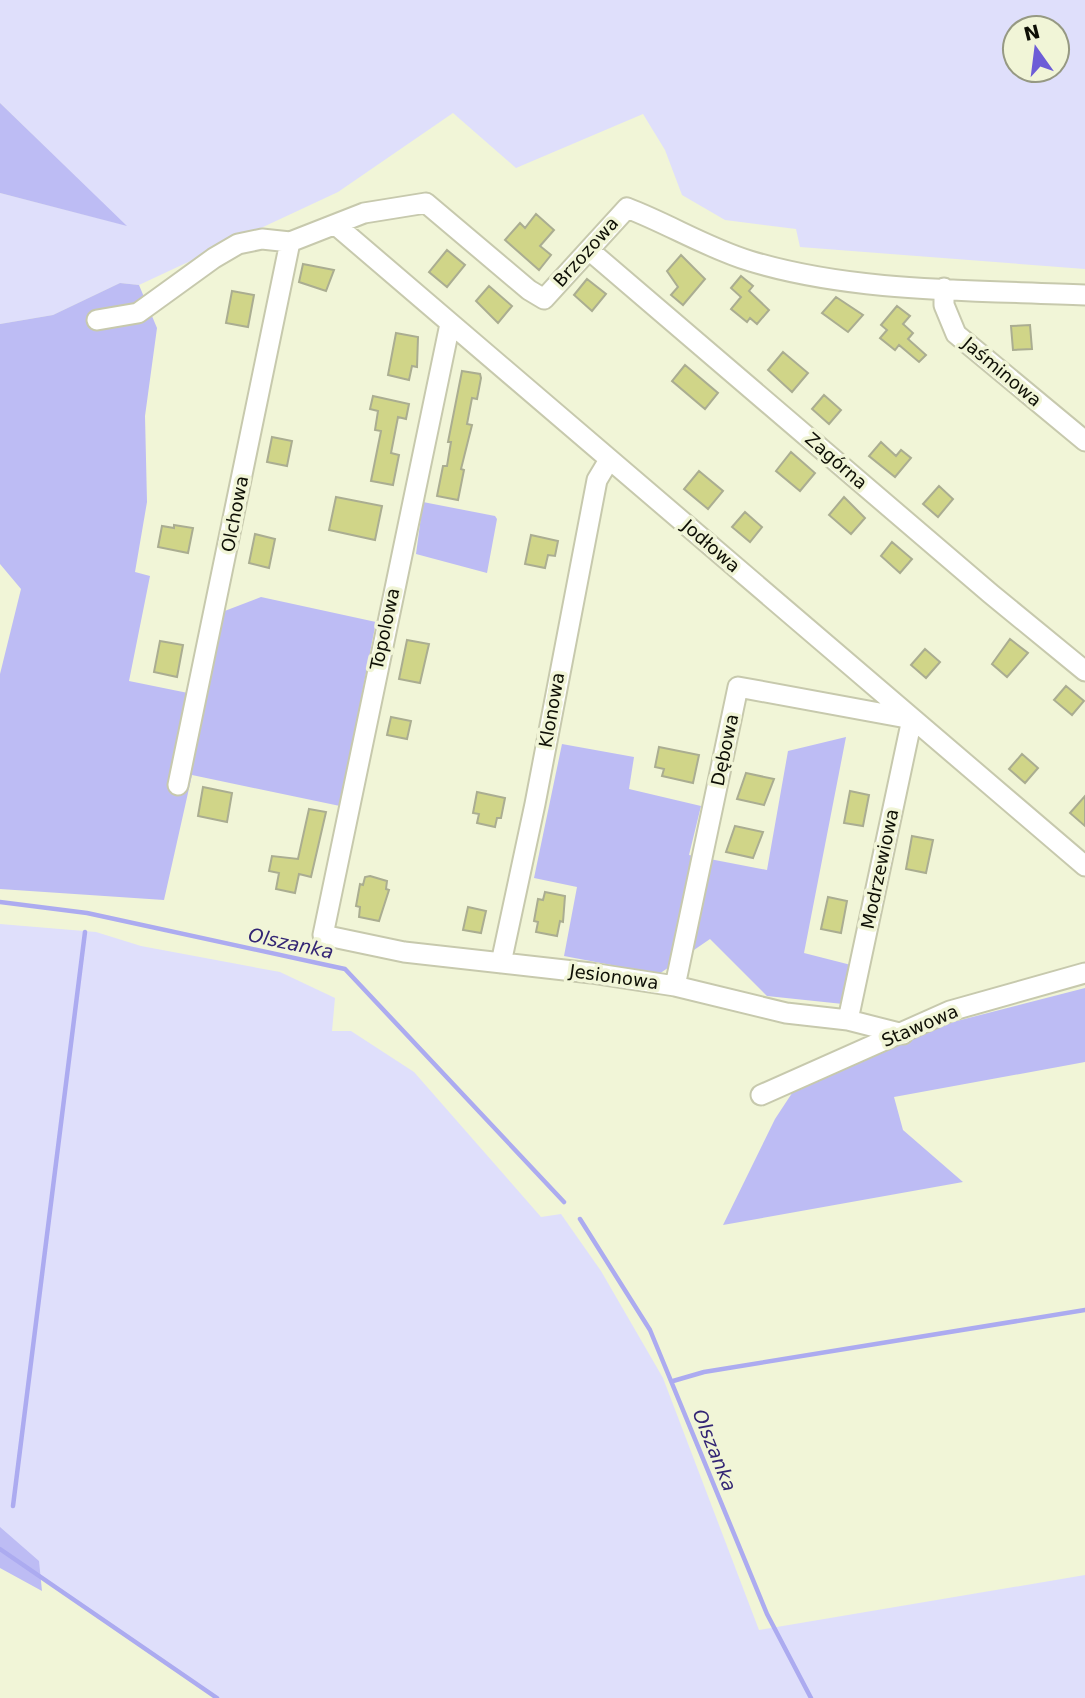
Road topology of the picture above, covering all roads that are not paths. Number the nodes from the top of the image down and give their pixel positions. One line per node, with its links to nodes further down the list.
1 (337, 226): 2 (street, Brzozowa); 3 (street, Brzozowa); 7 (street, Jodłowa)
2 (290, 242): 6 (street, Brzozowa); 12 (street, Olchowa)
3 (589, 250): 4 (street, Brzozowa); 10 (street, Zagórna)
4 (944, 288): 5 (street, Brzozowa); 8 (street, Jaśminowa)
5 (1085, 295)
6 (97, 320)
7 (450, 324): 9 (street, Jodłowa); 14 (street, Topolowa)
8 (1085, 441)
9 (609, 460): 11 (street, Jodłowa); 15 (street, Klonowa)
10 (1085, 671)
11 (912, 719): 13 (street, Jodłowa); 17 (street, Dębowa); 18 (street, Modrzewiowa)
12 (178, 785)
13 (1085, 866)
14 (323, 936): 15 (street, Jesionowa)
15 (501, 963): 17 (street, Jesionowa)
16 (1085, 974): 19 (street, Stawowa)
17 (675, 986): 18 (street, Jesionowa)
18 (848, 1020): 19 (street, Jesionowa)
19 (903, 1034): 20 (street, Stawowa)
20 (761, 1095)

